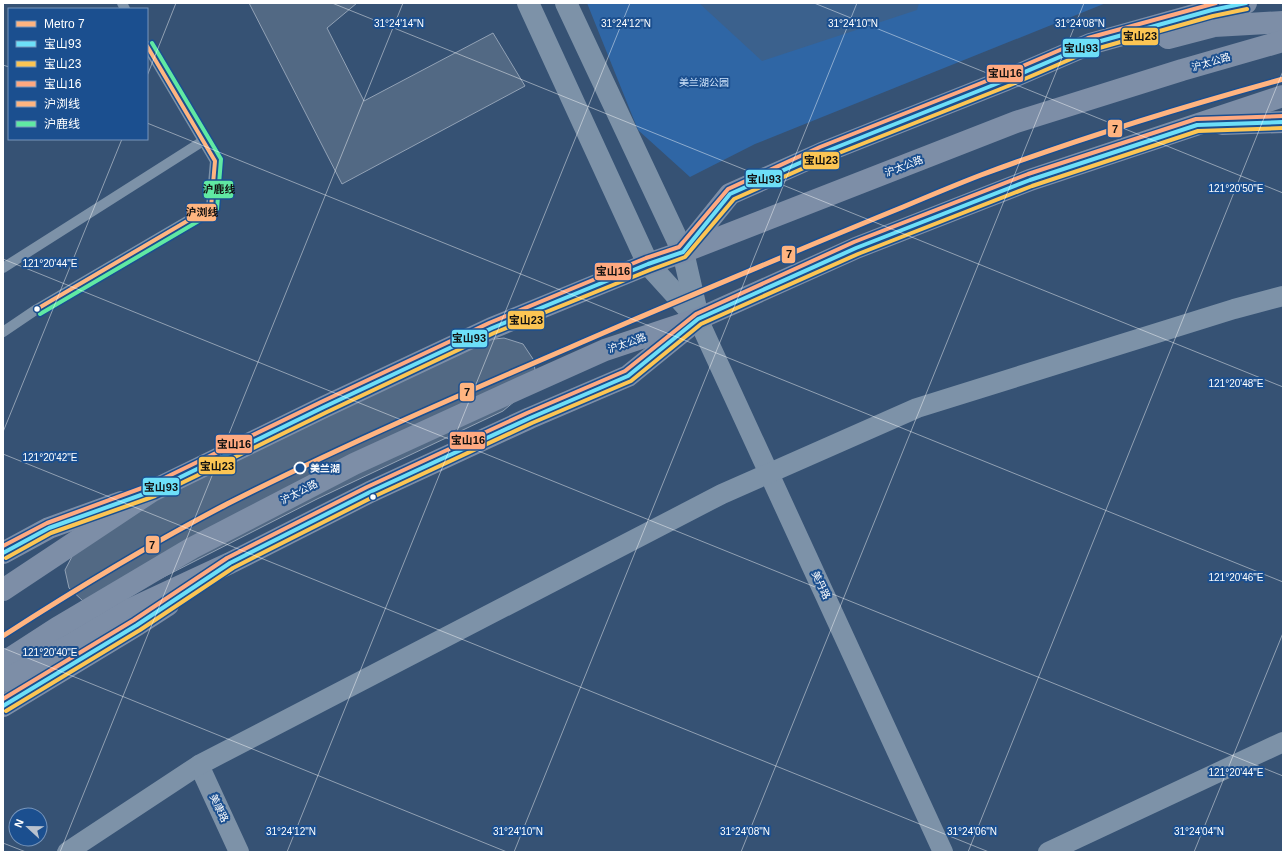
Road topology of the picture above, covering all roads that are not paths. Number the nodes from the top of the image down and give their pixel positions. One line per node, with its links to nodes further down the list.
1 (528, 3): 13 (street)
2 (566, 3): 12 (street)
3 (1246, 3): 7 (main road)
4 (1283, 22): 7 (main road)
5 (1283, 41): 12 (main road, 沪太公路)
6 (148, 48): 11 (lane)
7 (1006, 80): 12 (main road)
8 (1283, 96): 10 (main road, 沪太公路)
9 (1283, 122): 10 (main road)
10 (1197, 125): 16 (main road, 沪太公路)
11 (203, 141): 14 (lane); 17 (lane)
12 (683, 252): 13 (main road, 沪太公路); 16 (street)
13 (648, 264): 16 (street); 19 (main road, 沪太公路)
14 (3, 268)
15 (1283, 296): 18 (street)
16 (698, 319): 18 (street, 美丹路); 21 (main road); 23 (main road, 沪太公路)
17 (3, 332)
18 (769, 473): 27 (street); 30 (street, 美丹路)
19 (152, 491): 20 (main road); 22 (main road, 沪太公路)
20 (3, 553)
21 (230, 563): 24 (main road); 25 (main road)
22 (3, 590)
23 (3, 663)
24 (3, 681)
25 (3, 706)
26 (1283, 742): 31 (street)
27 (199, 765): 28 (street); 29 (street, 美康路)
28 (67, 852)
29 (239, 852)
30 (943, 852)
31 (1048, 852)

